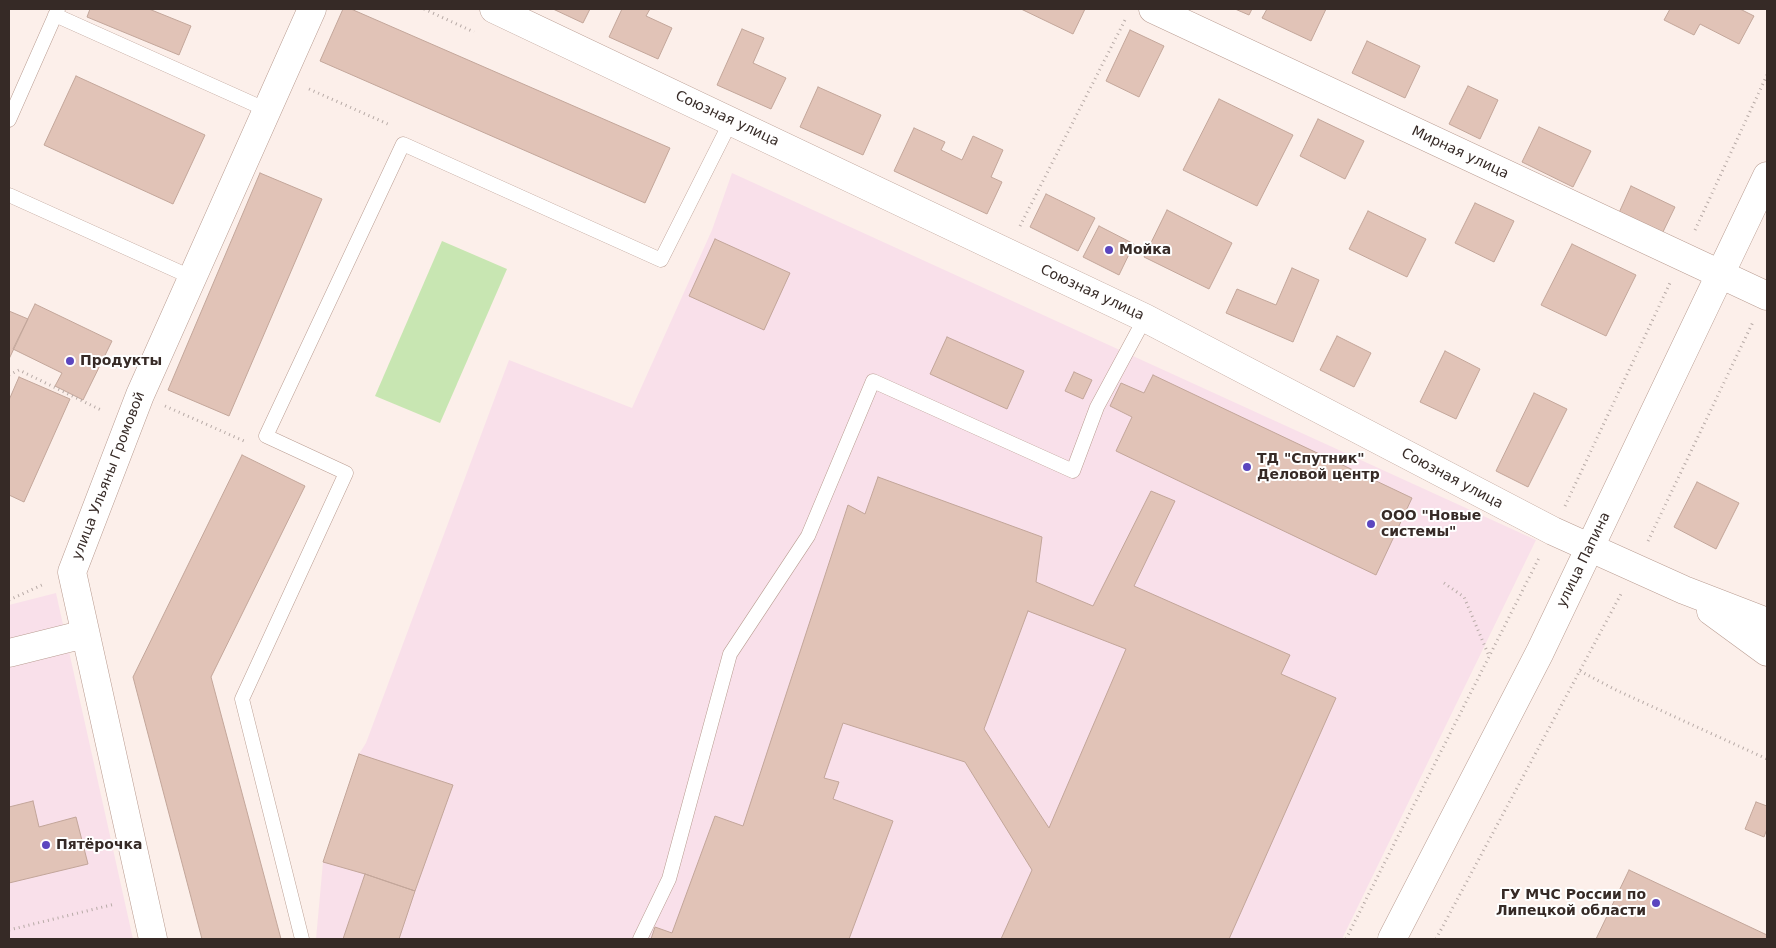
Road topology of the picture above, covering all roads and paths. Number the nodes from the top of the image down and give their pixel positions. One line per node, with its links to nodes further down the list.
1 (312, 9): 8 (street, улица Ульяны Громовой)
2 (494, 9): 11 (street, Союзная улица)
3 (1153, 9): 15 (street, Мирная улица)
4 (56, 12): 8 (lane); 9 (lane)
5 (1127, 18): 14 (path)
6 (1767, 76): 15 (path)
7 (304, 87): 10 (path)
8 (267, 110): 17 (street, улица Ульяны Громовой)
9 (9, 120)
10 (392, 120)
11 (731, 122): 14 (street, Союзная улица); 23 (lane)
12 (1767, 176): 16 (street, улица Папина)
13 (9, 195): 17 (lane)
14 (1006, 253): 19 (street, Союзная улица)
15 (1682, 256): 16 (street, Мирная улица); 24 (path)
16 (1720, 274): 18 (street, Мирная улица); 25 (street, улица Папина)
17 (193, 278): 21 (street, улица Ульяны Громовой)
18 (1766, 296): 26 (path)
19 (1145, 318): 24 (street, Союзная улица); 42 (lane)
20 (9, 375): 22 (path)
21 (140, 395): 22 (street, улица Ульяны Громовой); 23 (path)
22 (129, 424): 27 (street, улица Ульяны Громовой)
23 (266, 436): 41 (lane)
24 (1553, 531): 25 (street, Союзная улица); 35 (path)
25 (1590, 548): 26 (street, Союзная улица); 44 (street, улица Папина)
26 (1634, 569): 29 (street, Союзная улица); 36 (path)
27 (72, 572): 30 (path); 32 (street, улица Ульяны Громовой)
28 (1444, 583): 35 (path)
29 (1684, 590): 31 (street, Союзная улица); 33 (street, Союзная улица)
30 (9, 600)
31 (1767, 622)
32 (85, 634): 34 (street); 38 (street, улица Ульяны Громовой)
33 (1767, 652)
34 (9, 653)
35 (1489, 656): 43 (path)
36 (1580, 671): 37 (path); 45 (path)
37 (1767, 759)
38 (144, 897): 39 (path); 40 (street, улица Ульяны Громовой)
39 (9, 930)
40 (154, 939)
41 (302, 939)
42 (640, 939)
43 (1346, 939)
44 (1392, 939)
45 (1436, 939)

